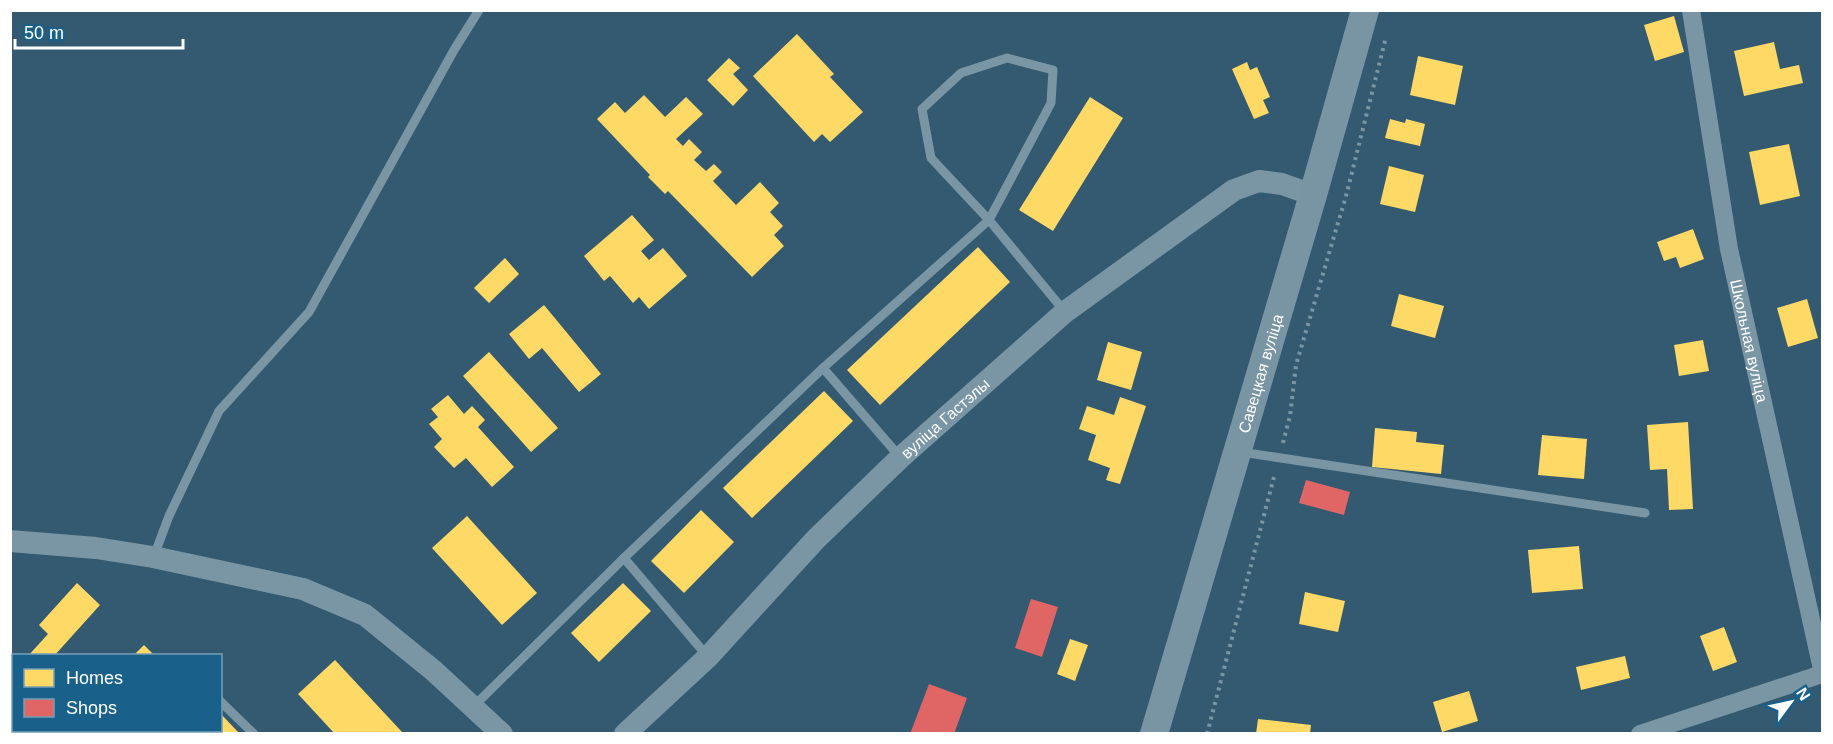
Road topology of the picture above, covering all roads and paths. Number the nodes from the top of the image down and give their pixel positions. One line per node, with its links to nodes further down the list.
1 (479, 10): 14 (lane)
2 (1365, 10): 5 (main road, Савецкая вуліца)
3 (1691, 10): 17 (street, Школьная вуліца)
4 (1386, 36): 11 (path)
5 (1313, 195): 7 (street, вуліца Гастэлы); 9 (main road, Савецкая вуліца)
6 (989, 220): 6 (lane); 7 (lane); 8 (lane)
7 (1065, 312): 10 (street, вуліца Гастэлы)
8 (823, 369): 10 (lane); 15 (lane)
9 (1236, 452): 11 (lane); 23 (main road, Савецкая вуліца)
10 (900, 458): 16 (street, вуліца Гастэлы)
11 (1279, 458): 12 (lane); 24 (path)
12 (1646, 513)
13 (10, 540): 14 (street)
14 (153, 557): 19 (street)
15 (624, 558): 16 (lane); 19 (lane)
16 (708, 657): 22 (street, вуліца Гастэлы)
17 (1822, 671): 25 (street, Школьная вуліца)
18 (222, 703): 20 (lane)
19 (474, 707): 21 (street)
20 (254, 734)
21 (502, 734)
22 (625, 734)
23 (1154, 734)
24 (1208, 734)
25 (1640, 734)

